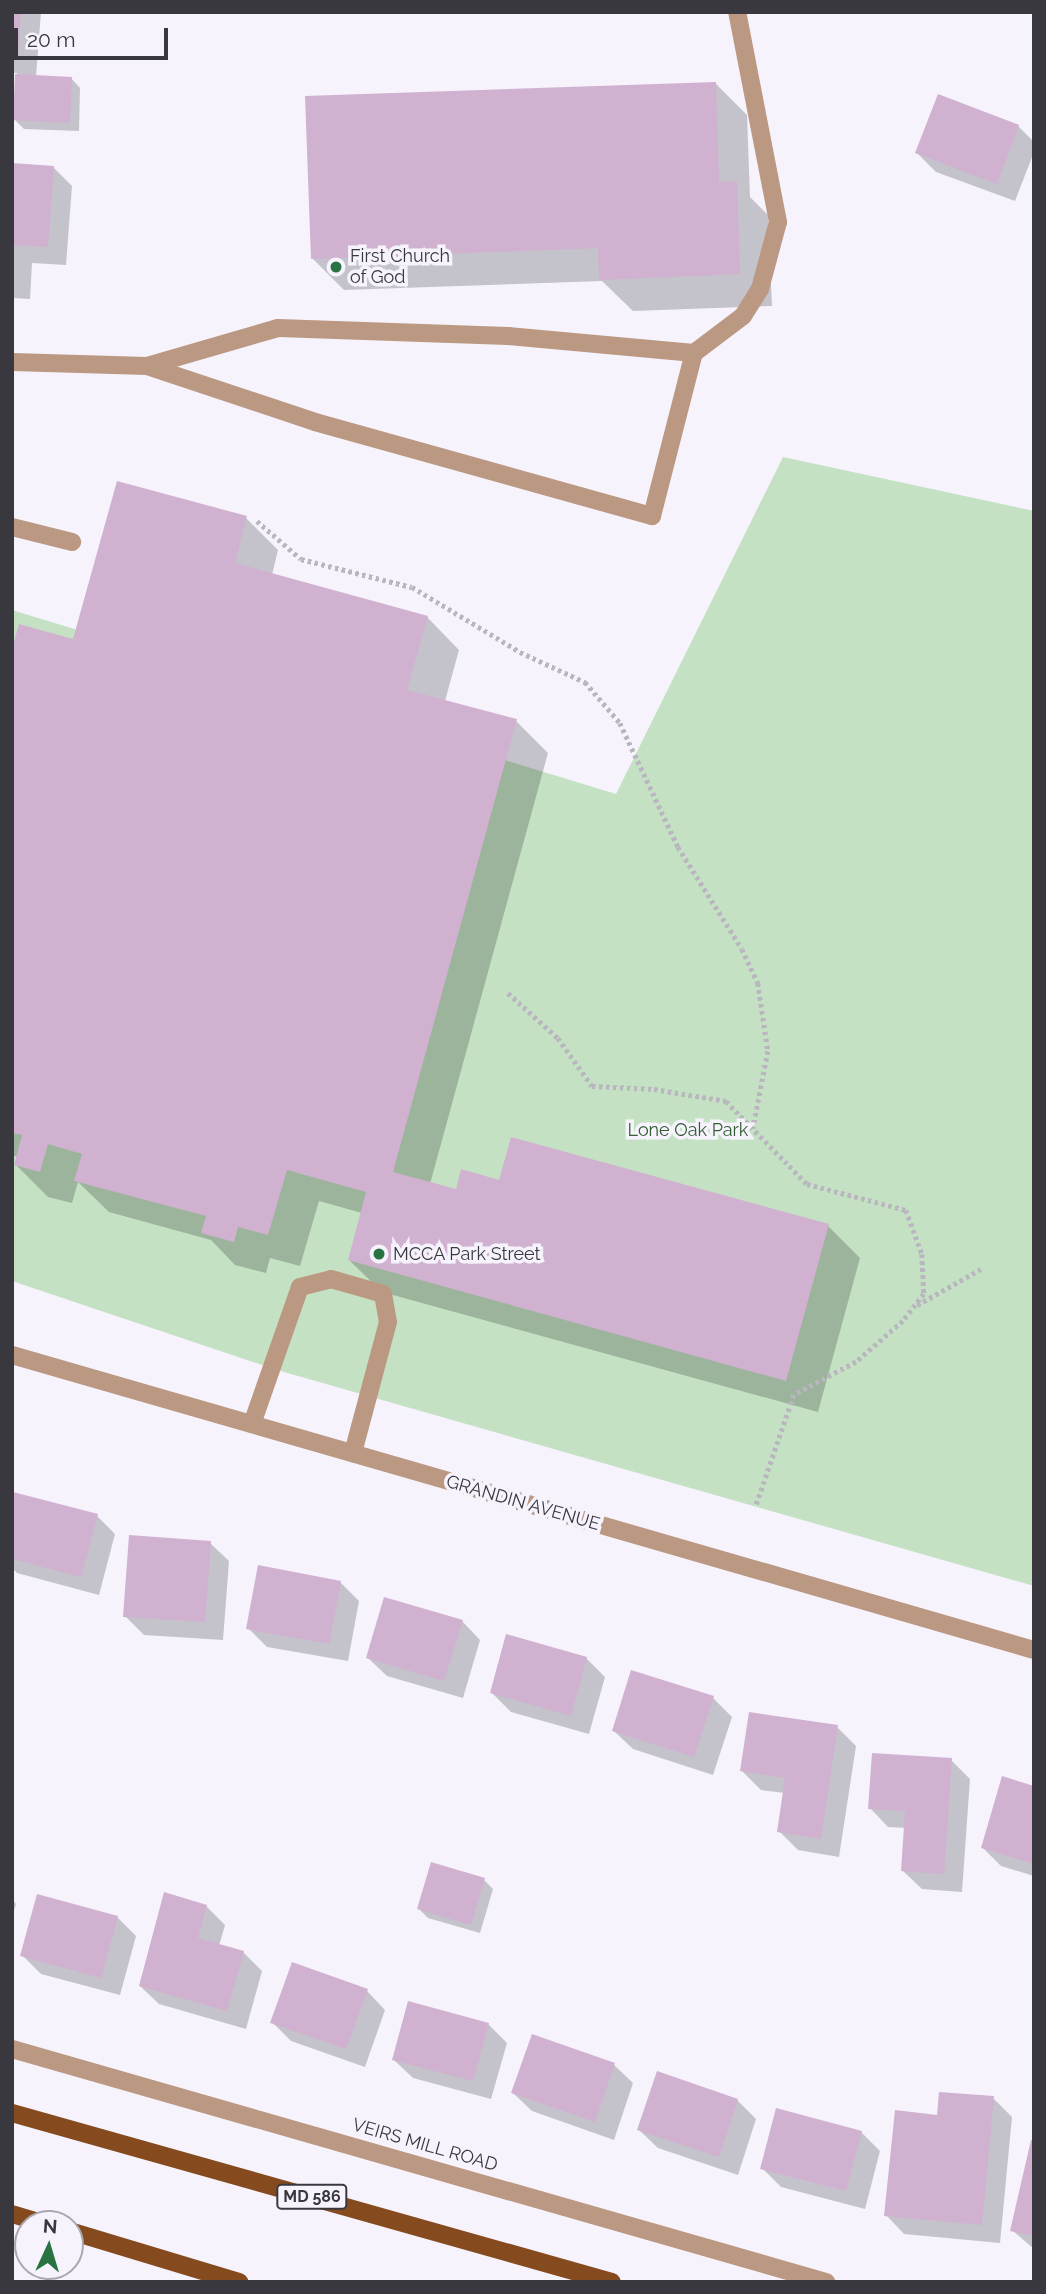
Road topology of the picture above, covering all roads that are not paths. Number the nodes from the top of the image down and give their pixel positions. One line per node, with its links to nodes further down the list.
1 (737, 12): 2 (street)
2 (694, 353): 4 (street); 4 (street)
3 (12, 362): 4 (street)
4 (147, 366)
5 (12, 527): 6 (street)
6 (72, 542)
7 (12, 1355): 8 (street, GRANDIN AVENUE)
8 (252, 1424): 9 (street, GRANDIN AVENUE); 9 (street)
9 (353, 1454): 10 (street, GRANDIN AVENUE)
10 (1034, 1650)
11 (12, 2049): 16 (street, VEIRS MILL ROAD)
12 (12, 2113): 15 (main road, MD 586)
13 (84, 2235): 14 (main road)
14 (239, 2282)
15 (612, 2282)
16 (826, 2282)

